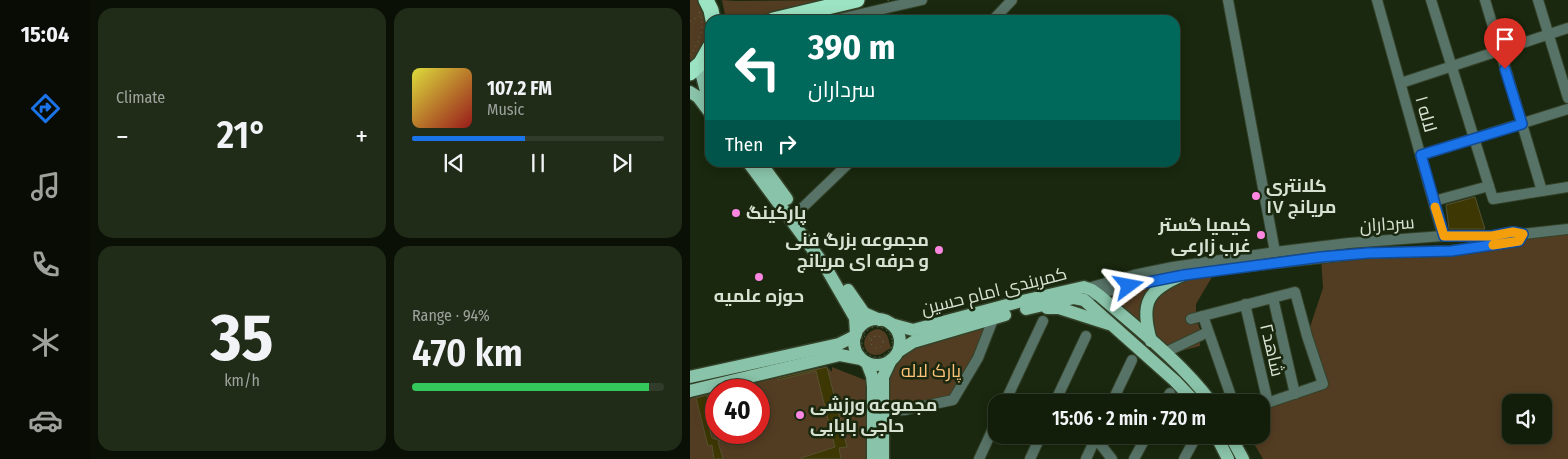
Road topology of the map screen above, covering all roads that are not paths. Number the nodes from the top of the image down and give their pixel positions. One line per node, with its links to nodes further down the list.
1 (857, 0): 11 (highway)
2 (922, 0): 12 (street)
3 (1012, 0): 13 (street)
4 (1228, 0): 39 (street)
5 (1377, 0): 19 (street, لاله ۱)
6 (1431, 0): 18 (street)
7 (1485, 0): 16 (street)
8 (1538, 0): 15 (street)
9 (702, 4): 10 (highway)
10 (712, 15)
11 (794, 15)
12 (857, 15)
13 (997, 15)
14 (1568, 28): 15 (street)
15 (1549, 35): 16 (street); 22 (street)
16 (1500, 51): 18 (street); 25 (street)
17 (698, 64): 20 (main road)
18 (1452, 66): 19 (street); 26 (street)
19 (1401, 83): 27 (street, لاله ۱)
20 (705, 88)
21 (690, 92): 23 (main road)
22 (1568, 98)
23 (705, 106)
24 (1568, 109): 25 (street)
25 (1522, 124): 26 (street); 33 (street)
26 (1474, 138): 27 (street); 31 (street)
27 (1421, 155): 34 (street, لاله ۱)
28 (752, 167): 52 (main road)
29 (764, 167): 35 (main road)
30 (845, 167): 35 (street)
31 (1489, 186): 33 (street); 34 (street)
32 (1568, 187): 33 (street)
33 (1542, 191)
34 (1434, 201): 38 (street, لاله ۱)
35 (797, 213): 49 (main road)
36 (1568, 229): 37 (street)
37 (1523, 234): 38 (street, سرداران); 40 (street, سرداران)
38 (1444, 236): 39 (street, سرداران)
39 (1275, 252): 41 (street, سرداران)
40 (1184, 275): 41 (street, سرداران); 54 (main road)
41 (1088, 294): 44 (main road, کمربندی امام حسین); 49 (main road, کمربندی امام حسین); 50 (main road, کمربندی امام حسین); 54 (main road)
42 (1273, 298): 43 (street); 68 (street); 68 (street)
43 (1245, 304): 45 (street); 67 (street, شاهد۲)
44 (1034, 307): 46 (main road, کمربندی امام حسین); 50 (main road)
45 (1203, 316): 47 (street); 51 (street)
46 (994, 317): 56 (main road, کمربندی امام حسین); 70 (street)
47 (1191, 319)
48 (1043, 320): 61 (street)
49 (886, 322): 52 (main road); 56 (main road)
50 (1115, 326): 64 (main road, کمربندی امام حسین)
51 (1208, 332): 55 (street); 66 (street)
52 (858, 335): 58 (main road); 59 (main road)
53 (1086, 336): 62 (street)
54 (1151, 341): 55 (main road)
55 (1164, 353): 65 (main road)
56 (895, 356): 58 (main road); 70 (main road)
57 (1132, 360): 63 (street)
58 (864, 361): 60 (main road); 79 (main road)
59 (690, 377)
60 (690, 392)
61 (1008, 394)
62 (1059, 394)
63 (1116, 394)
64 (1187, 394)
65 (1204, 394)
66 (1230, 394)
67 (1262, 394)
68 (1295, 394): 69 (street)
69 (1270, 402)
70 (883, 411): 80 (main road)
71 (988, 439): 81 (street)
72 (1036, 444): 82 (street)
73 (1092, 444): 83 (street)
74 (1101, 444): 84 (street)
75 (1142, 444): 85 (street)
76 (1192, 444): 86 (street)
77 (1220, 444): 87 (main road)
78 (1235, 444): 88 (main road)
79 (873, 459)
80 (883, 459)
81 (979, 459)
82 (1030, 459)
83 (1086, 459)
84 (1112, 459)
85 (1134, 459)
86 (1184, 459)
87 (1228, 459)
88 (1243, 459)

